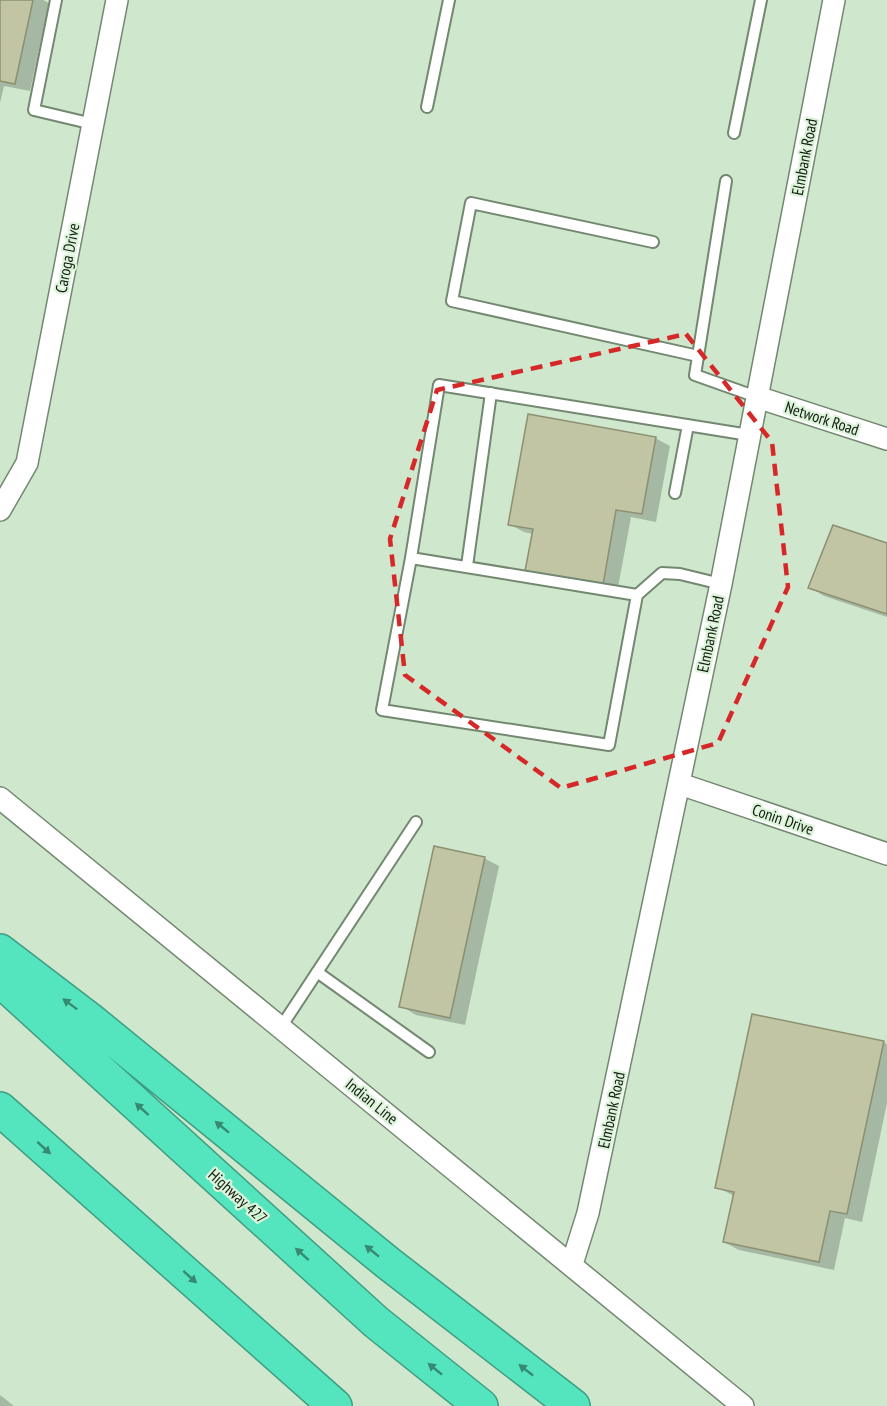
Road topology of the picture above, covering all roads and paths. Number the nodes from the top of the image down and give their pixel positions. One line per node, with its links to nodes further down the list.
1 (56, 0): 7 (lane)
2 (117, 0): 7 (street, Caroga Drive)
3 (449, 0): 6 (lane)
4 (761, 0): 8 (lane)
5 (834, 0): 13 (street, Elmbank Road)
6 (427, 107)
7 (93, 124): 18 (street, Caroga Drive)
8 (734, 133)
9 (726, 181): 11 (lane)
10 (653, 242): 11 (lane)
11 (698, 356): 13 (lane)
12 (491, 393): 14 (lane); 19 (lane); 20 (lane)
13 (757, 397): 15 (street, Elmbank Road); 16 (street, Network Road)
14 (688, 425): 15 (lane); 17 (lane)
15 (749, 435): 21 (street, Elmbank Road)
16 (887, 439)
17 (675, 494)
18 (0, 510)
19 (411, 558): 20 (lane); 22 (lane)
20 (467, 566): 22 (lane)
21 (721, 584): 22 (lane); 23 (street, Elmbank Road)
22 (637, 595)
23 (680, 784): 26 (street, Conin Drive); 33 (street, Elmbank Road)
24 (0, 798): 30 (street, Indian Line)
25 (416, 822): 28 (lane)
26 (887, 854)
27 (0, 951): 36 (highway, one-way to 27)
28 (317, 972): 30 (lane); 31 (lane)
29 (0, 980): 35 (highway, Highway 427, one-way to 29)
30 (281, 1027): 33 (street, Indian Line)
31 (429, 1052)
32 (0, 1109): 34 (highway, one-way to 34)
33 (572, 1264): 37 (street, Indian Line)
34 (335, 1406)
35 (481, 1406)
36 (573, 1406)
37 (743, 1406)

